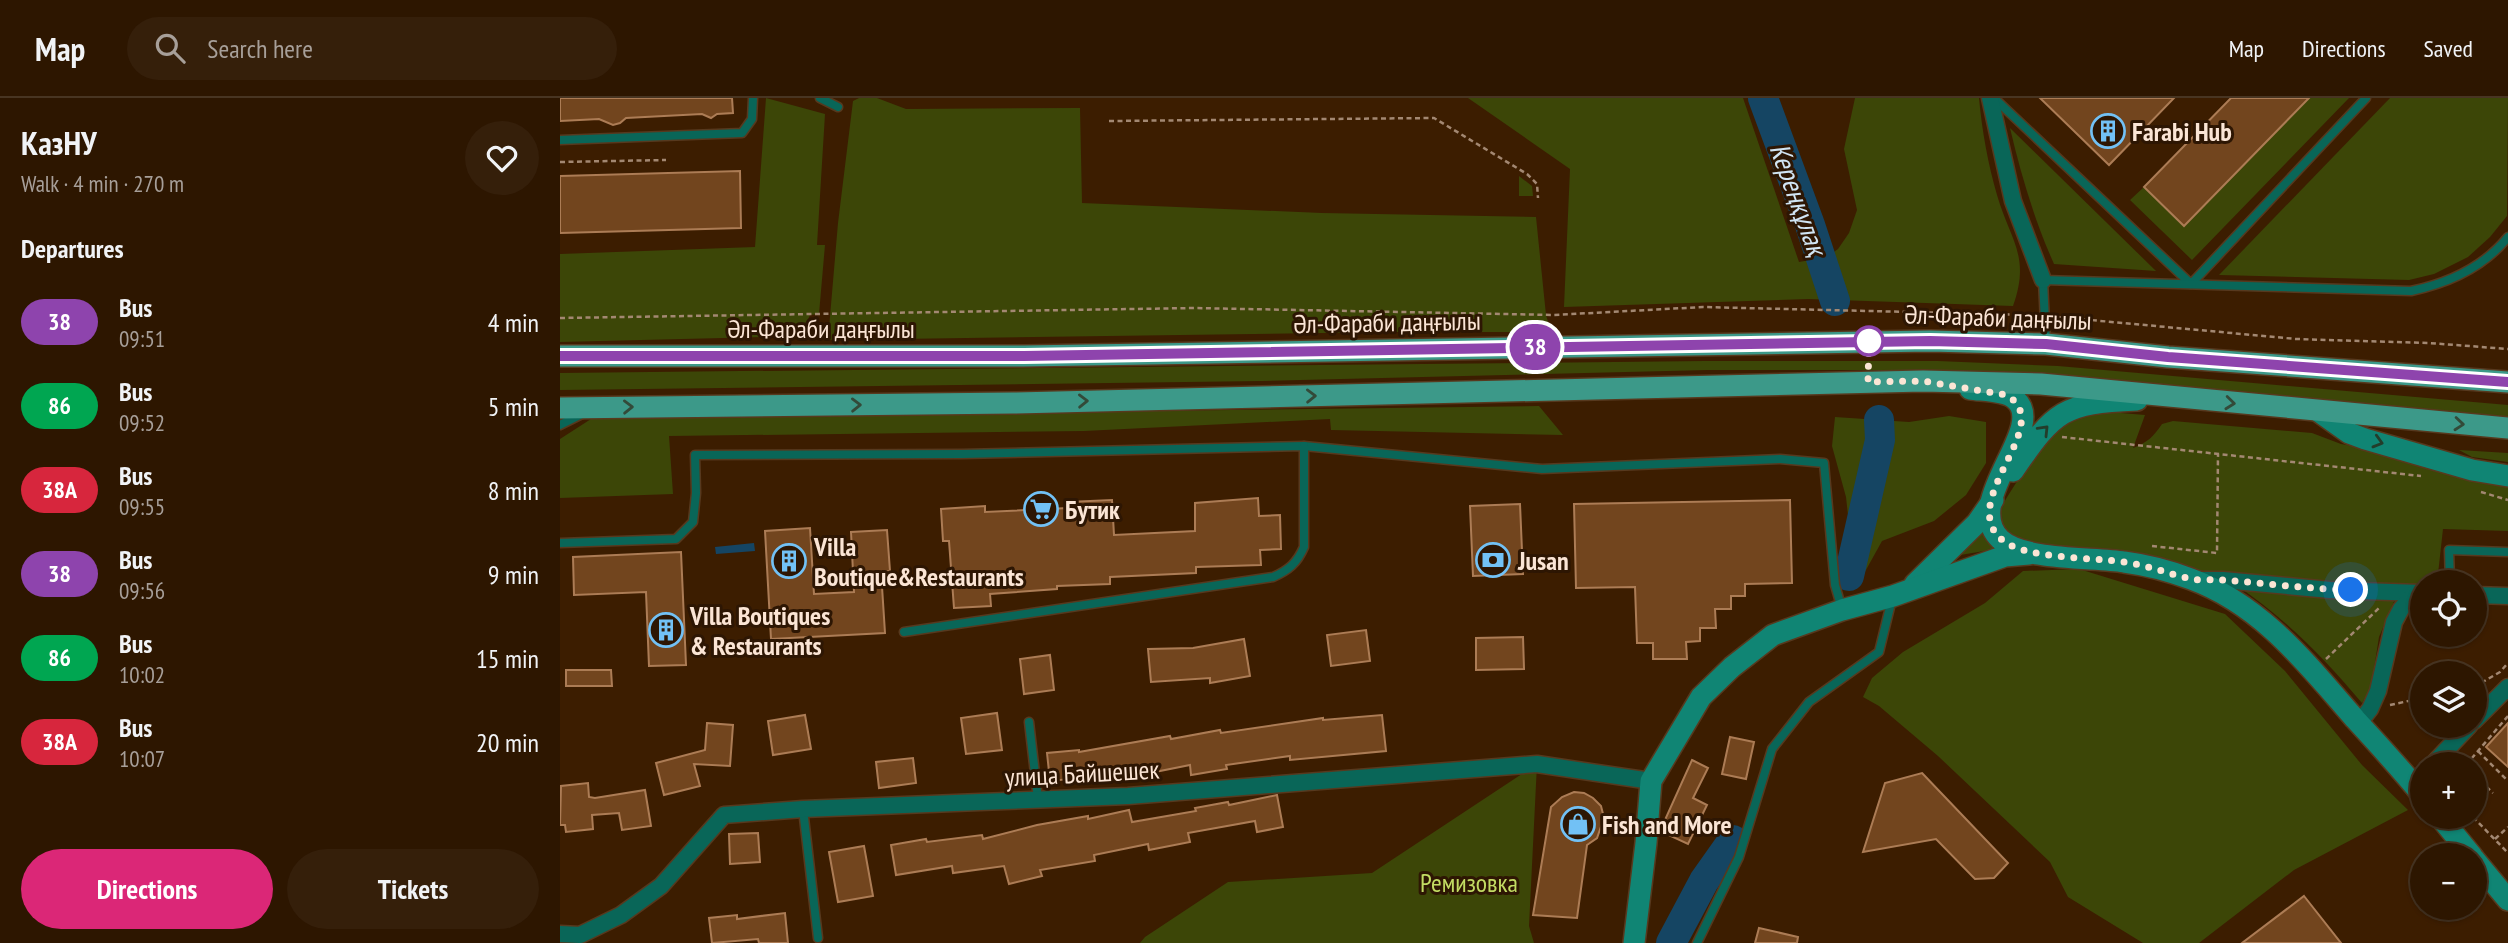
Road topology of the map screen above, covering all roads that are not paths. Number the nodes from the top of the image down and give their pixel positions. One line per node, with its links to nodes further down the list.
1 (753, 98): 6 (lane)
2 (820, 98): 5 (lane)
3 (1992, 98): 8 (street); 9 (lane)
4 (2367, 98): 9 (lane)
5 (838, 107)
6 (560, 140)
7 (2508, 237): 9 (lane)
8 (2043, 280): 9 (lane); 10 (lane)
9 (2191, 284)
10 (2046, 344): 11 (main road, Әл-Фараби даңғылы); 13 (main road, Әл-Фараби даңғылы)
11 (560, 356)
12 (2508, 373): 13 (street)
13 (2403, 374): 15 (main road, Әл-Фараби даңғылы)
14 (1923, 381): 16 (main road); 18 (main road, one-way to 14); 24 (street)
15 (2508, 382)
16 (2181, 398): 19 (main road, one-way to 19); 24 (street, one-way to 16)
17 (560, 408): 18 (main road)
18 (597, 408): 20 (lane)
19 (2318, 411): 21 (main road, one-way to 21); 23 (street, one-way to 23)
20 (560, 425)
21 (2508, 428)
22 (1304, 446): 27 (lane); 37 (lane); 38 (lane)
23 (2508, 475)
24 (1990, 505): 25 (street); 26 (street)
25 (1974, 526): 26 (street); 32 (street)
26 (1998, 538): 29 (street)
27 (560, 543)
28 (2508, 552): 30 (lane)
29 (2038, 554): 31 (street); 32 (street)
30 (2450, 570)
31 (2193, 580): 33 (street); 41 (street)
32 (1901, 593): 37 (street); 56 (lane)
33 (2410, 593)
34 (2487, 595): 35 (street)
35 (2508, 596)
36 (2410, 600): 41 (street)
37 (1842, 610): 46 (street)
38 (904, 632)
39 (2508, 687): 40 (street)
40 (2487, 708)
41 (2365, 716): 45 (street)
42 (1029, 722): 47 (lane)
43 (2458, 738): 44 (street)
44 (2444, 752)
45 (2410, 774)
46 (1650, 780): 47 (street, улица Байшешек); 55 (street)
47 (1038, 800): 48 (street, улица Байшешек)
48 (803, 809): 53 (street, улица Байшешек); 54 (lane)
49 (2450, 829): 50 (street)
50 (2461, 843)
51 (2487, 874): 52 (street)
52 (2508, 900)
53 (560, 934)
54 (818, 938)
55 (1633, 943)
56 (1697, 943)

